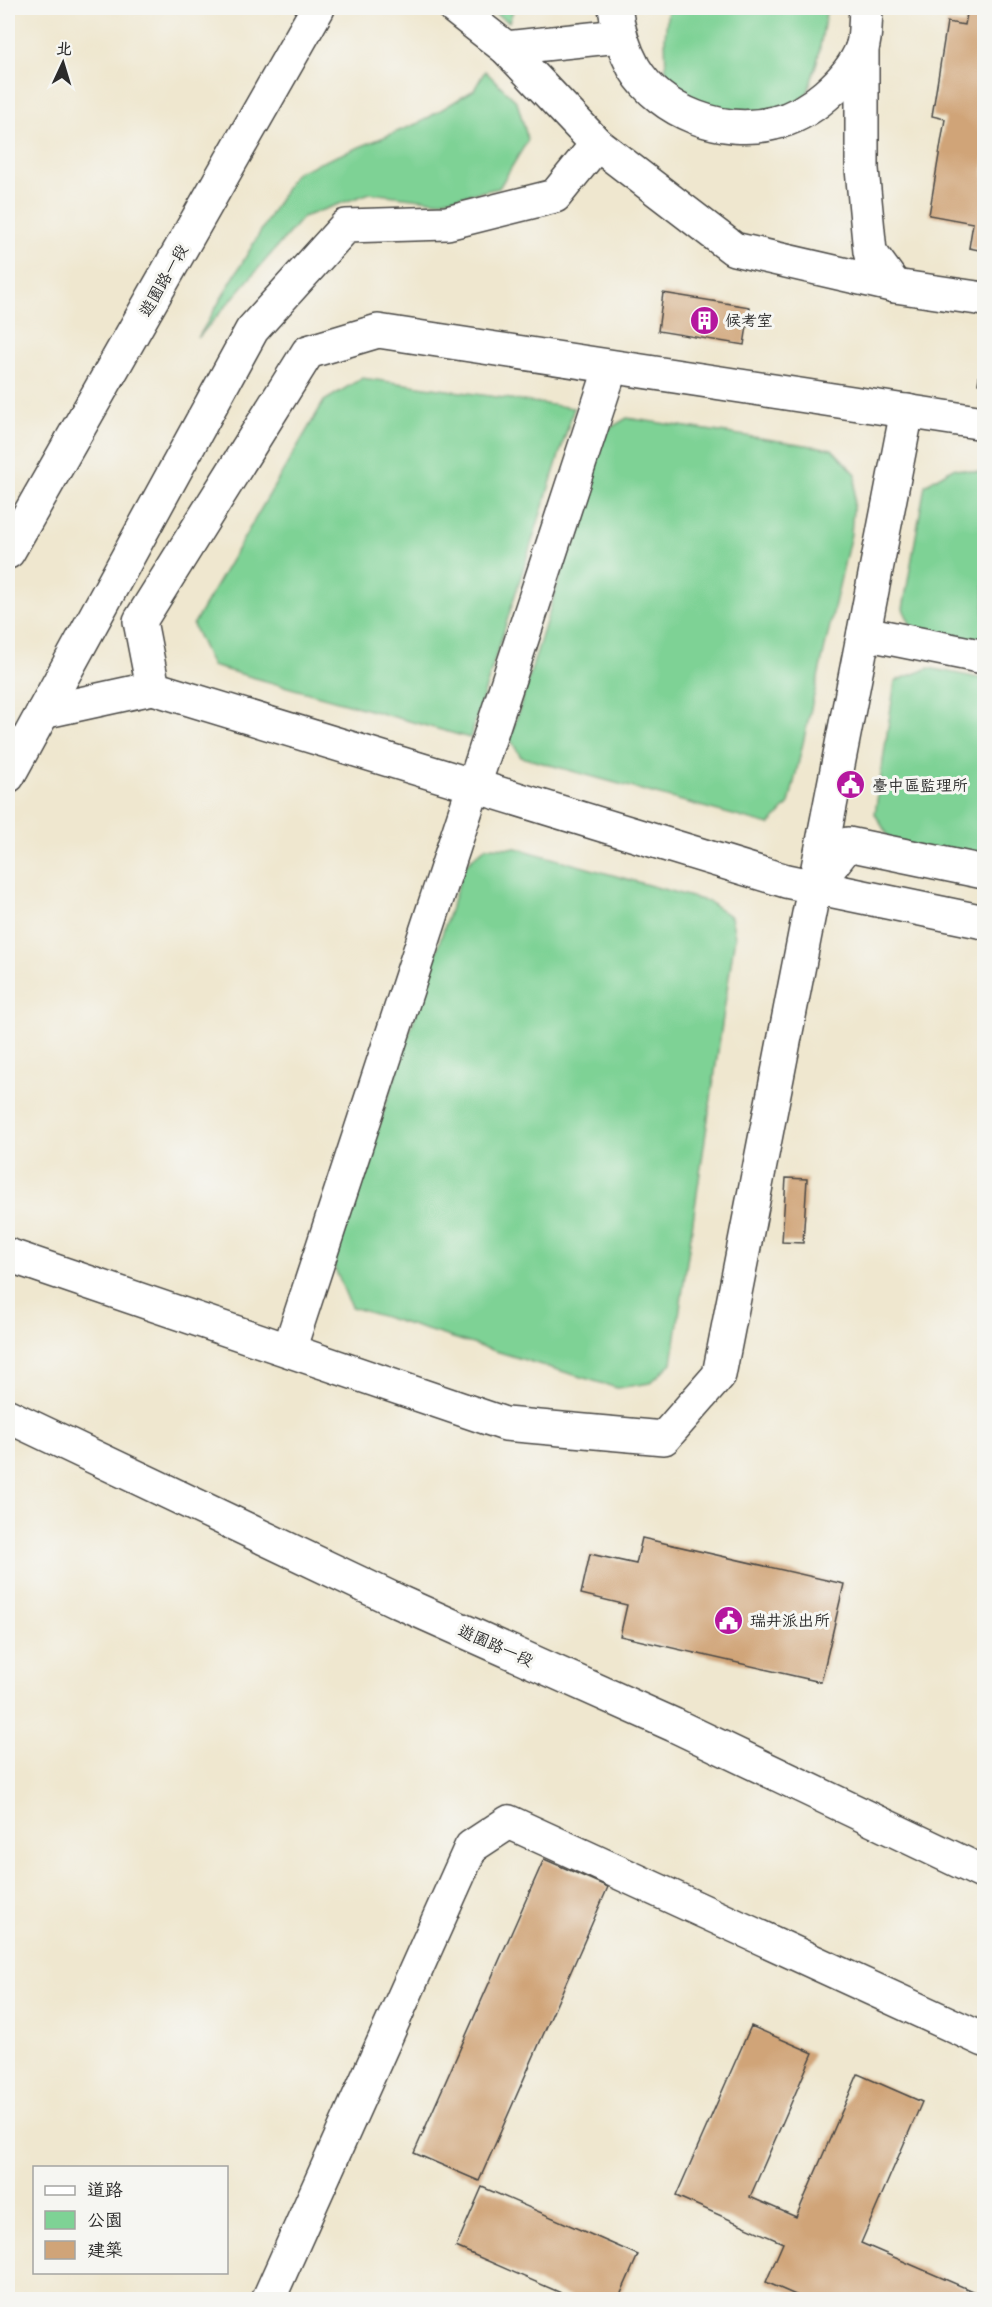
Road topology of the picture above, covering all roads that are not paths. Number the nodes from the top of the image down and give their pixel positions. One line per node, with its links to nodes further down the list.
1 (318, 8): 13 (street, 遊園路一段)
2 (455, 8): 5 (street)
3 (866, 8): 6 (street)
4 (617, 22): 5 (street); 6 (street)
5 (506, 48): 7 (street)
6 (862, 48): 8 (street)
7 (597, 144): 8 (street); 17 (street)
8 (895, 286): 9 (street)
9 (984, 298)
10 (611, 367): 11 (street); 16 (street); 19 (street)
11 (907, 411): 12 (street); 14 (street)
12 (984, 423)
13 (8, 552)
14 (864, 633): 15 (street); 21 (street)
15 (984, 657)
16 (153, 688): 17 (street); 19 (street)
17 (43, 711): 18 (street)
18 (8, 776)
19 (474, 786): 21 (street); 24 (street)
20 (984, 872): 21 (street)
21 (816, 887): 22 (street); 24 (street)
22 (984, 922)
23 (8, 1255): 24 (street)
24 (289, 1350)
25 (8, 1416): 26 (street, 遊園路一段)
26 (984, 1873)
27 (984, 2040): 28 (street)
28 (268, 2300)

